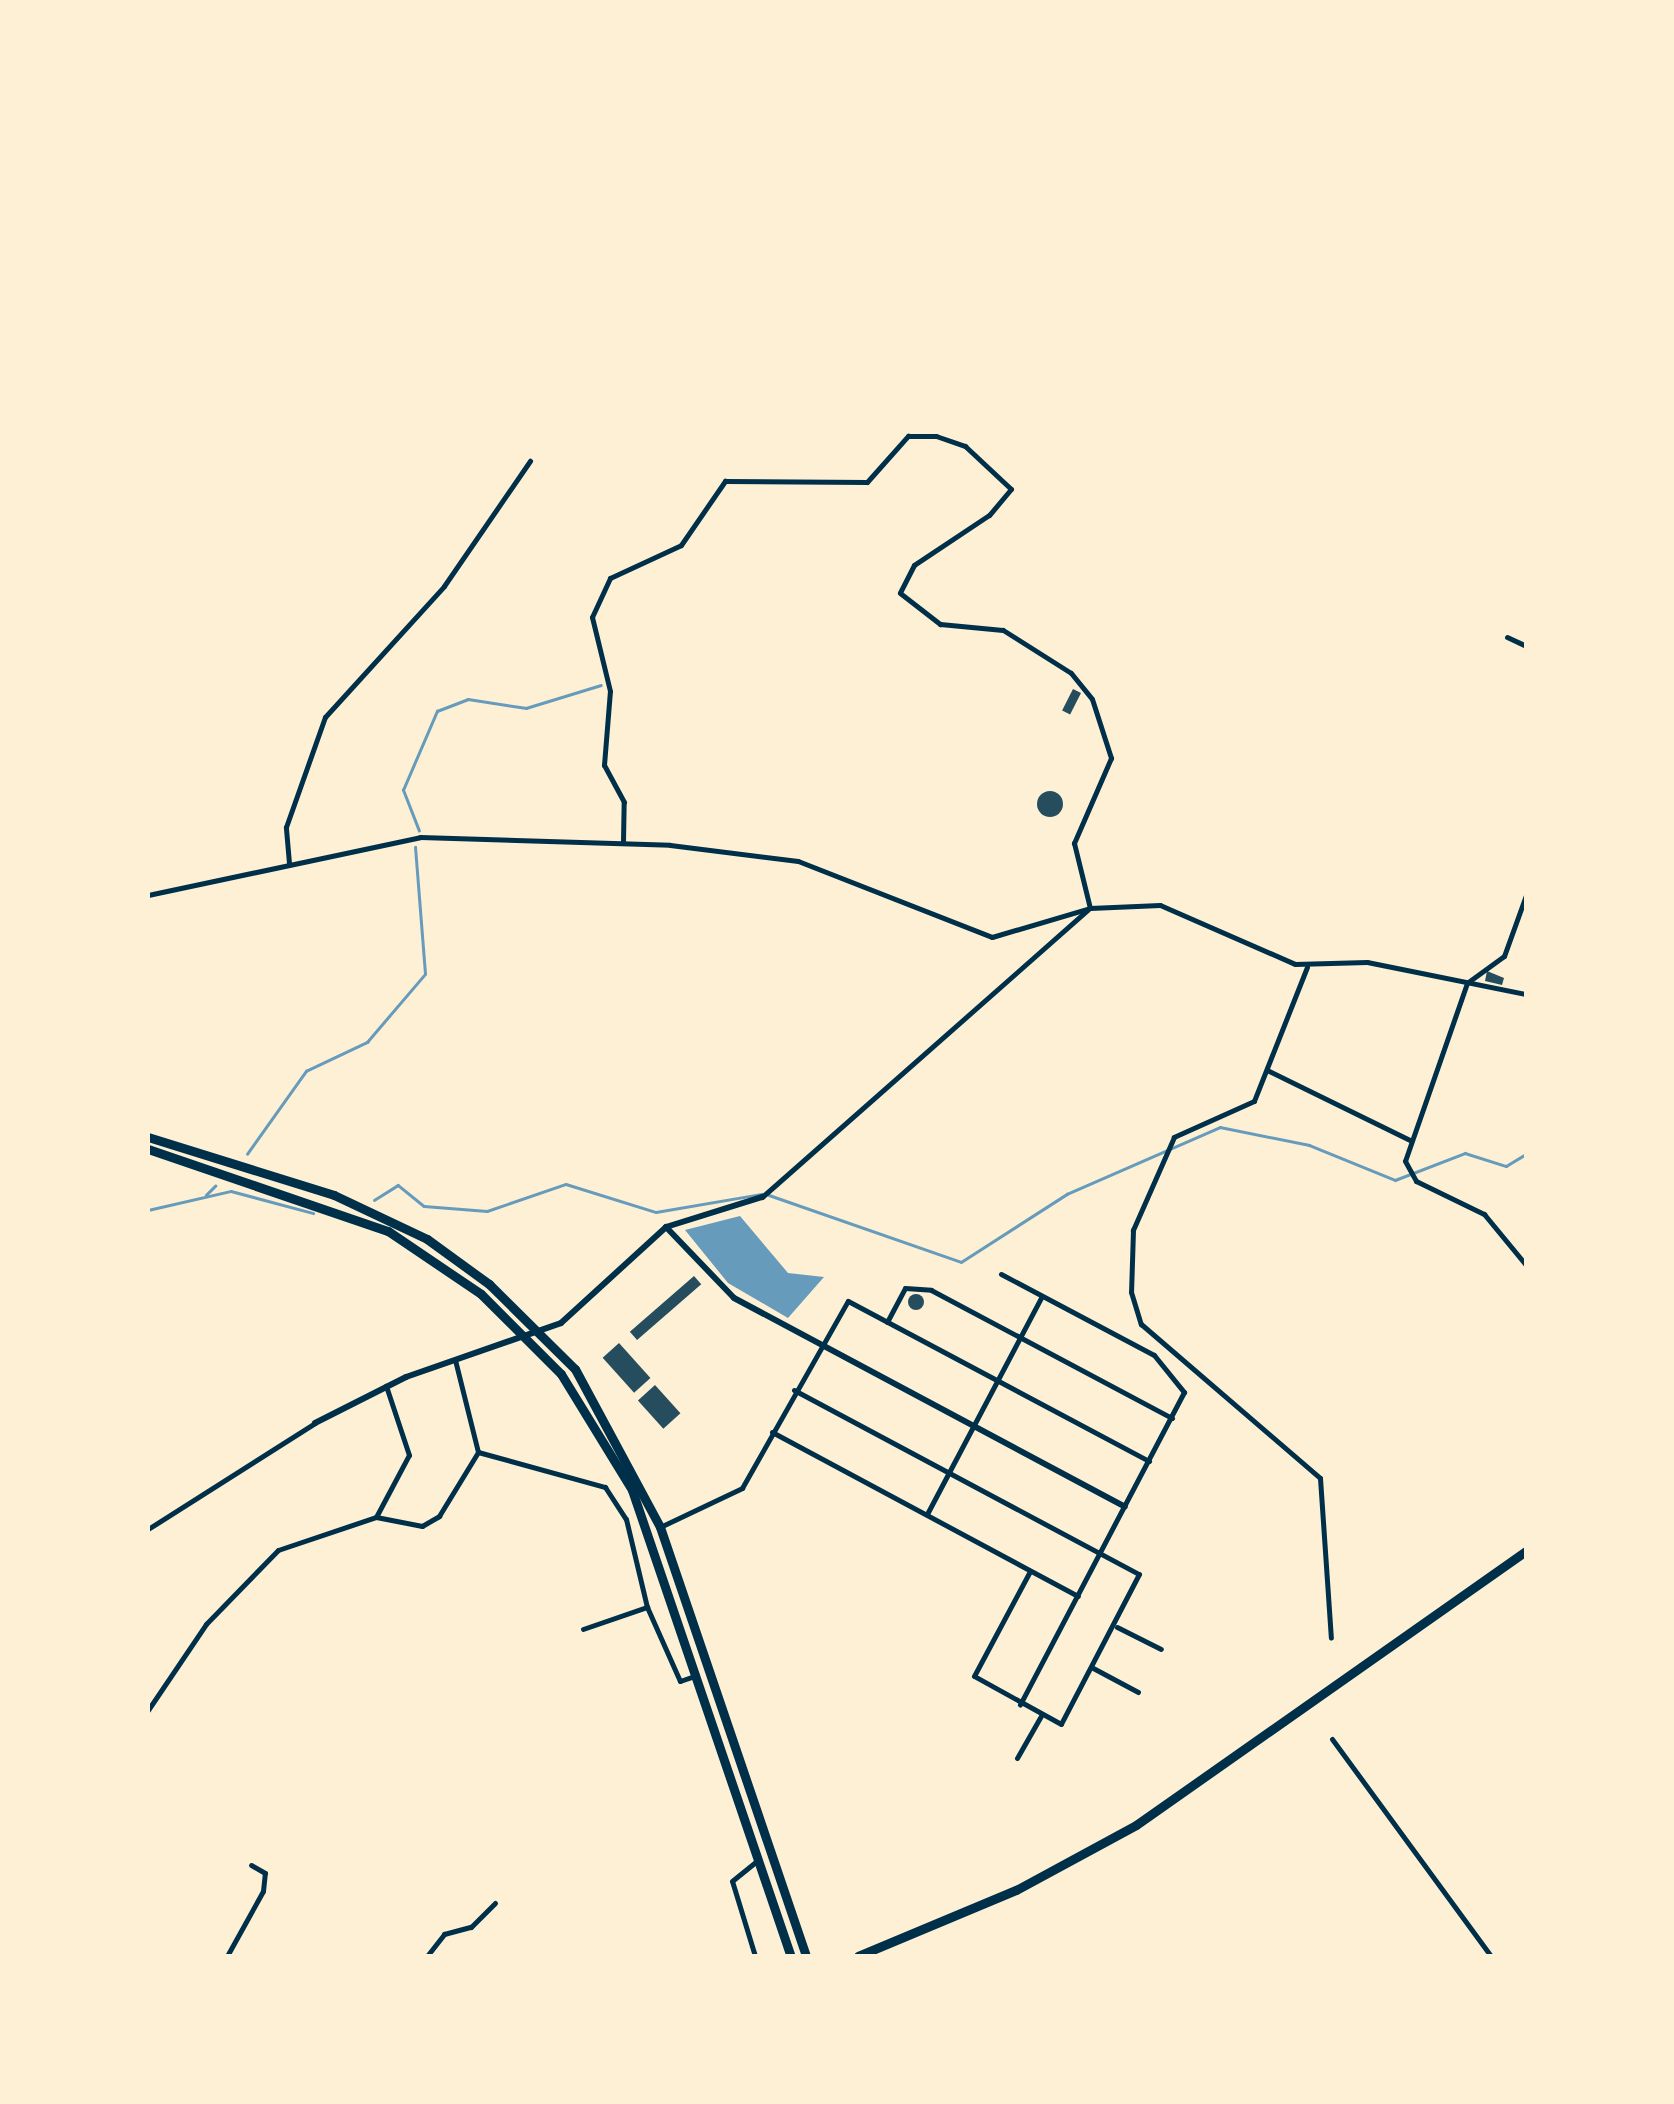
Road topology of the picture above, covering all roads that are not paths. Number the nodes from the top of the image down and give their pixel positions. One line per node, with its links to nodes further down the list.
1 (530, 461): 5 (street)
2 (1507, 637): 3 (street)
3 (1526, 646)
4 (623, 841): 5 (street); 8 (street); 8 (street)
5 (289, 863): 6 (street)
6 (148, 895)
7 (1526, 895): 10 (street)
8 (1090, 908): 9 (street); 16 (street)
9 (1307, 967): 10 (street); 12 (street)
10 (1467, 983): 11 (street); 14 (street)
11 (1526, 994)
12 (1267, 1070): 14 (street); 49 (street)
13 (148, 1137): 22 (highway)
14 (1410, 1140): 18 (street)
15 (148, 1150): 23 (highway)
16 (762, 1197): 17 (street)
17 (666, 1227): 22 (street); 25 (street)
18 (1526, 1265)
19 (1001, 1274): 20 (street)
20 (1042, 1296): 24 (street); 30 (street)
21 (887, 1322): 24 (street); 25 (street); 27 (street)
22 (539, 1330): 23 (street); 41 (highway)
23 (527, 1334): 26 (street); 52 (highway)
24 (1020, 1338): 27 (street); 30 (street)
25 (818, 1344): 29 (street); 32 (street)
26 (455, 1360): 28 (street); 34 (street)
27 (997, 1380): 32 (street); 35 (street)
28 (386, 1386): 31 (street); 39 (street)
29 (794, 1390): 33 (street); 36 (street)
30 (1172, 1418): 35 (street)
31 (315, 1424): 40 (street)
32 (973, 1426): 36 (street); 37 (street)
33 (772, 1432): 38 (street); 41 (street)
34 (478, 1452): 39 (street); 46 (street)
35 (1149, 1462): 37 (street)
36 (948, 1474): 38 (street); 43 (street)
37 (1125, 1507): 43 (street)
38 (927, 1514): 44 (street)
39 (376, 1516): 55 (street)
40 (148, 1528)
41 (660, 1528): 66 (highway)
42 (1526, 1552): 67 (highway)
43 (1100, 1553): 45 (street); 47 (street)
44 (1030, 1570): 45 (street); 54 (street)
45 (1078, 1596): 54 (street)
46 (647, 1607): 48 (street); 52 (street)
47 (1116, 1627): 50 (street); 51 (street)
48 (582, 1629)
49 (1331, 1638)
50 (1161, 1650)
51 (1093, 1668): 53 (street); 56 (street)
52 (699, 1674): 59 (highway)
53 (1138, 1692)
54 (1020, 1705): 56 (street)
55 (148, 1710)
56 (1040, 1716): 58 (street)
57 (1332, 1739): 68 (street)
58 (1017, 1758)
59 (761, 1859): 64 (street); 65 (highway)
60 (252, 1865): 62 (street)
61 (495, 1903): 63 (street)
62 (227, 1956)
63 (427, 1956)
64 (755, 1956)
65 (790, 1956)
66 (806, 1956)
67 (858, 1956)
68 (1491, 1956)

